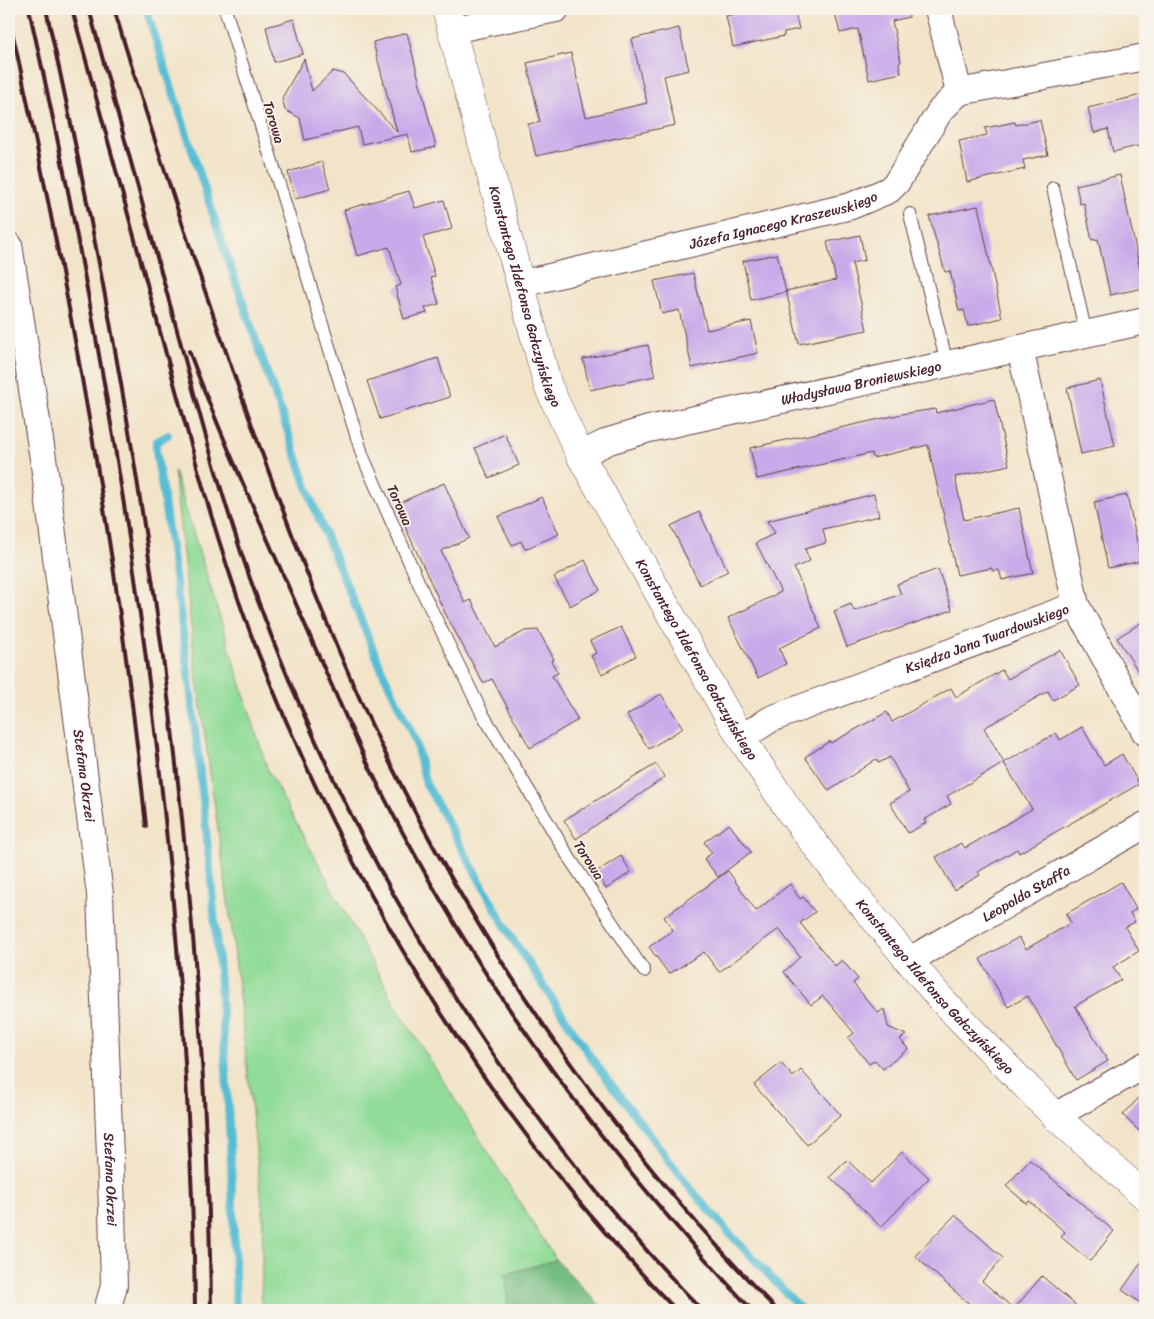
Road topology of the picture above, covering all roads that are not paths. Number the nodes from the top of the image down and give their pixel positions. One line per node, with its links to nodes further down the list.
1 (225, 9): 21 (lane, Torowa)
2 (556, 9): 4 (street)
3 (938, 9): 6 (street)
4 (449, 19): 10 (street, Konstantego Ildefonsa Gałczyńskiego)
5 (1145, 57): 6 (street)
6 (960, 92): 10 (street, Józefa Ignacego Kraszewskiego)
7 (1052, 188): 12 (lane)
8 (910, 214): 14 (lane)
9 (9, 245): 25 (street, Stefana Okrzei)
10 (520, 284): 15 (street, Konstantego Ildefonsa Gałczyńskiego)
11 (1145, 321): 12 (street, Władysława Broniewskiego)
12 (1086, 334): 13 (street, Władysława Broniewskiego)
13 (1020, 348): 14 (street, Władysława Broniewskiego); 16 (street, Księdza Jana Twardowskiego)
14 (947, 364): 15 (street, Władysława Broniewskiego)
15 (580, 455): 18 (street, Konstantego Ildefonsa Gałczyńskiego)
16 (1076, 605): 17 (street); 18 (street, Księdza Jana Twardowskiego)
17 (1145, 732)
18 (741, 738): 20 (street, Konstantego Ildefonsa Gałczyńskiego)
19 (1145, 825): 20 (street, Leopolda Staffa)
20 (908, 961): 23 (street, Konstantego Ildefonsa Gałczyńskiego)
21 (644, 970)
22 (1145, 1065): 23 (street)
23 (1055, 1116): 24 (street, Konstantego Ildefonsa Gałczyńskiego)
24 (1145, 1196)
25 (107, 1310)

